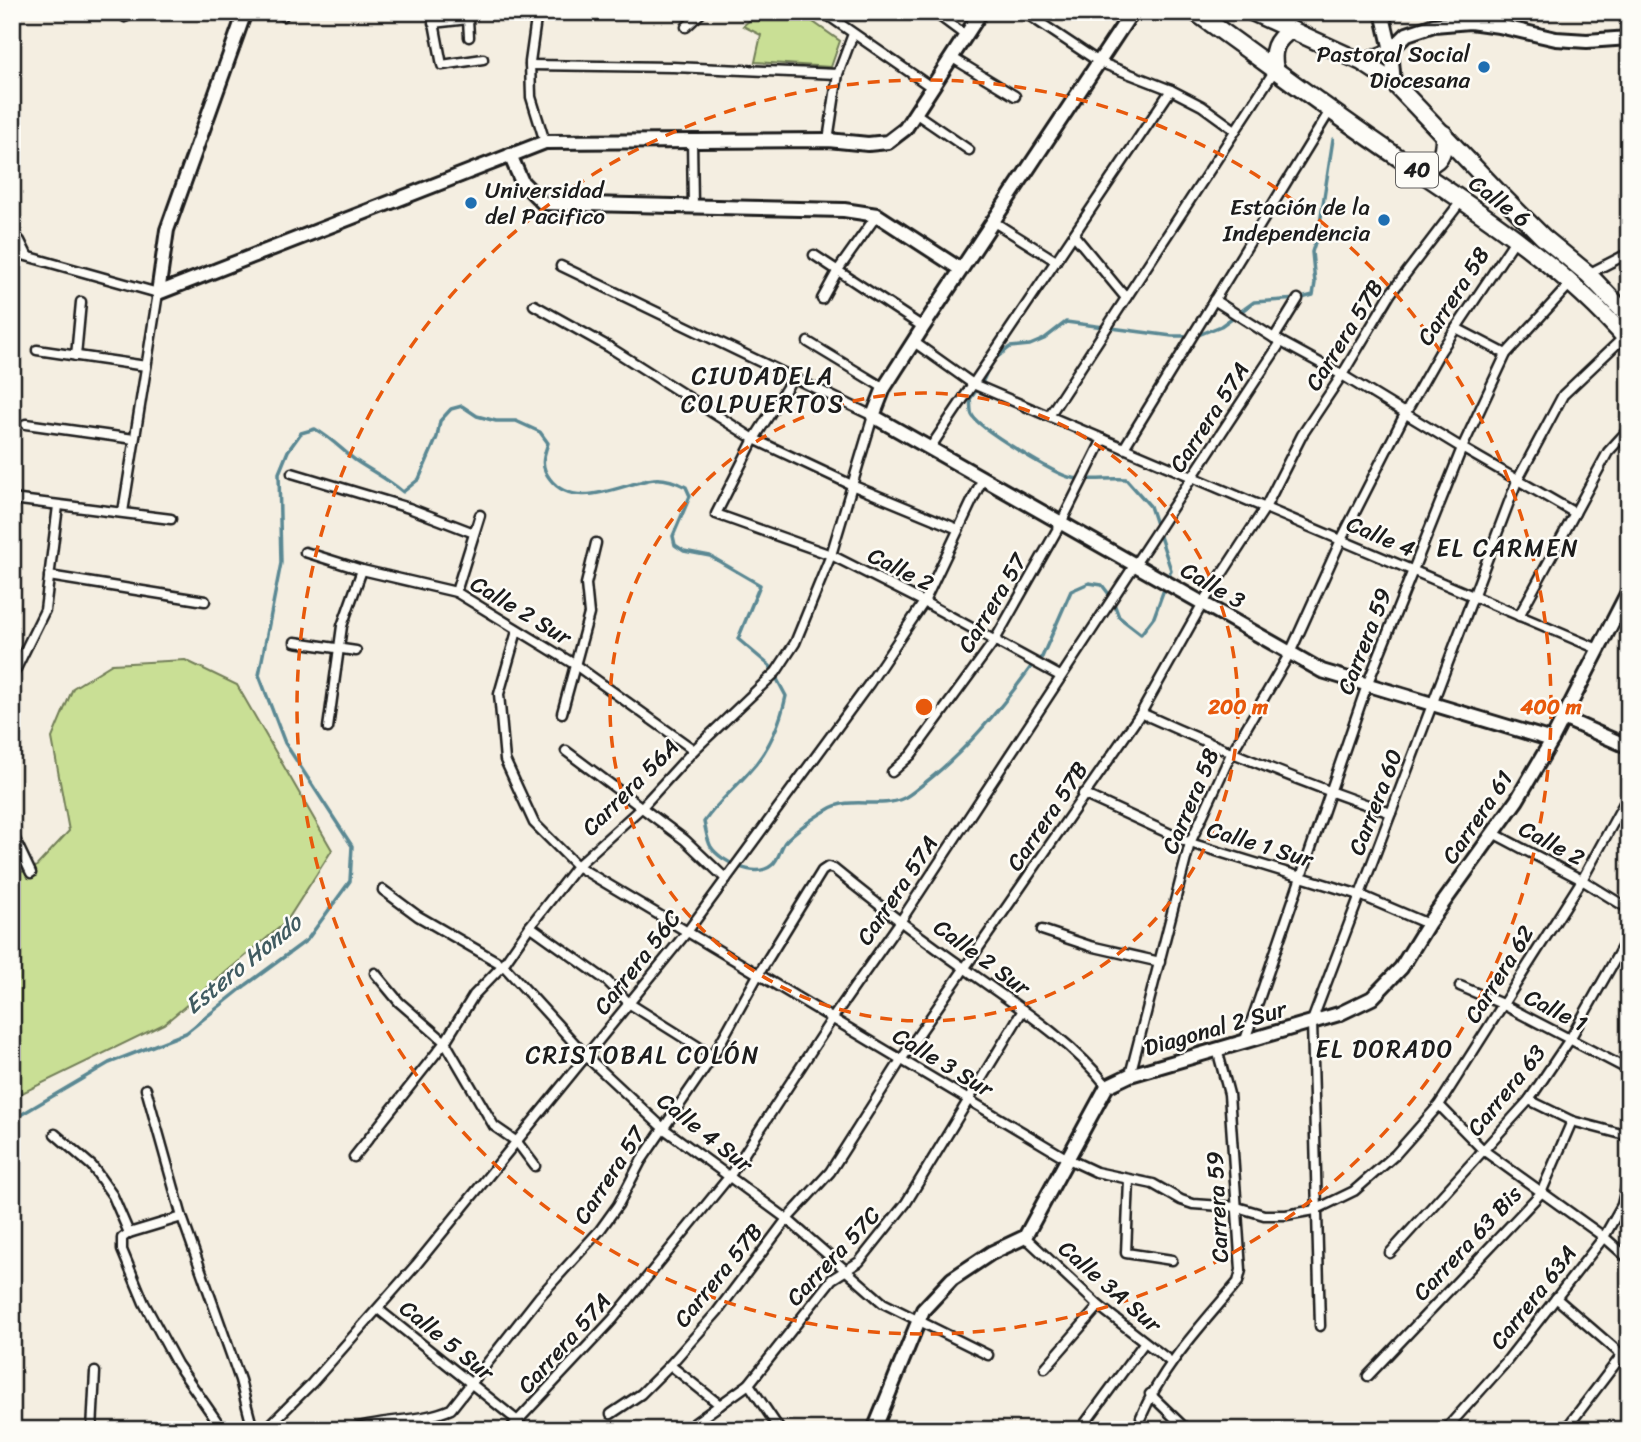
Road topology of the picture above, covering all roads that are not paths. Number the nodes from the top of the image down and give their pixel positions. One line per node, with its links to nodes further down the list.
1 (135, 12): 14 (street)
2 (245, 12): 62 (main road)
3 (432, 12): 16 (street)
4 (537, 12): 28 (street)
5 (702, 12): 17 (street)
6 (823, 12): 19 (street)
7 (934, 12): 20 (street)
8 (981, 12): 20 (main road)
9 (1024, 12): 26 (street)
10 (1132, 12): 26 (main road)
11 (1195, 12): 29 (highway, Calle 6 / 40)
12 (1252, 12): 18 (highway, Calle 6 / 40)
13 (1382, 12): 23 (main road)
14 (123, 15)
15 (469, 16): 16 (street); 21 (street)
16 (433, 23): 25 (street)
17 (686, 27)
18 (1291, 30): 27 (highway, Calle 6 / 40); 29 (highway)
19 (853, 34): 30 (street); 32 (street)
20 (965, 35): 24 (main road)
21 (469, 37)
22 (1629, 38): 23 (main road)
23 (1391, 50): 27 (main road); 31 (main road)
24 (951, 57): 32 (main road); 34 (street)
25 (483, 58)
26 (1099, 62): 33 (street); 48 (main road)
27 (1362, 62): 31 (highway, Calle 6 / 40)
28 (530, 65): 30 (street); 41 (street)
29 (1275, 69): 35 (highway, Calle 6 / 40); 37 (street)
30 (838, 75): 40 (street)
31 (1394, 83): 38 (highway, Calle 6 / 40)
32 (932, 87): 36 (main road)
33 (1171, 90): 37 (street); 50 (street)
34 (1016, 96)
35 (1331, 109): 44 (highway, Calle 6 / 40); 66 (street)
36 (915, 113): 40 (main road); 42 (street)
37 (1236, 130): 63 (street)
38 (1444, 134): 44 (highway); 60 (highway, Calle 6 / 40)
39 (692, 139): 40 (main road); 41 (main road); 46 (street)
40 (828, 139)
41 (545, 142): 43 (main road)
42 (969, 150)
43 (510, 155): 46 (main road); 62 (main road)
44 (1410, 166): 45 (highway, Calle 6 / 40)
45 (1462, 200): 51 (highway, Calle 6 / 40); 80 (street, Carrera 57B)
46 (693, 207): 47 (main road)
47 (877, 215): 58 (main road); 59 (street)
48 (994, 222): 56 (street); 58 (main road)
49 (12, 234): 54 (street)
50 (1074, 235): 56 (street); 63 (street)
51 (1515, 240): 61 (highway, Calle 6 / 40); 71 (street, Carrera 58)
52 (12, 252): 54 (street)
53 (1629, 253): 60 (street)
54 (27, 255): 62 (street)
55 (814, 255): 59 (street)
56 (1056, 261): 82 (street)
57 (561, 266): 81 (street)
58 (960, 269): 70 (main road)
59 (838, 270): 64 (street); 70 (street)
60 (1588, 274): 69 (highway, Calle 6 / 40)
61 (1571, 283): 72 (highway, Calle 6 / 40); 77 (street, Carrera 59)
62 (158, 292): 79 (street)
63 (1126, 298): 86 (street)
64 (822, 299)
65 (1298, 299): 73 (street, Carrera 57A)
66 (1214, 300): 73 (street); 93 (street)
67 (81, 302): 78 (street)
68 (534, 305): 90 (street)
69 (1629, 317)
70 (923, 327): 75 (main road)
71 (1456, 328): 77 (street); 84 (street, Carrera 58)
72 (1627, 339): 98 (street, Carrera 60)
73 (1277, 340): 80 (street); 96 (street, Carrera 57A)
74 (808, 342): 83 (street)
75 (914, 342): 82 (street, Calle 4); 83 (main road)
76 (37, 350): 78 (street)
77 (1506, 354): 94 (street, Carrera 59)
78 (76, 356): 79 (street)
79 (146, 366): 89 (street)
80 (1342, 375): 84 (street); 102 (street, Carrera 57B)
81 (794, 376): 85 (street); 90 (street)
82 (973, 384): 86 (street, Calle 4); 92 (street)
83 (884, 388): 85 (main road)
84 (1405, 414): 94 (street); 110 (street, Carrera 58)
85 (873, 416): 92 (main road, Calle 3); 99 (street, Carrera 56A)
86 (1049, 416): 91 (street, Calle 4)
87 (26, 424): 89 (street)
88 (1629, 429): 104 (street)
89 (134, 439): 103 (street)
90 (754, 439): 99 (street); 113 (street, Calle 2)
91 (1103, 439): 93 (street, Calle 4); 107 (street, Carrera 57)
92 (930, 448): 97 (main road, Calle 3)
93 (1124, 448): 96 (street, Calle 4)
94 (1462, 448): 98 (street); 116 (street, Carrera 59)
95 (292, 473): 109 (street)
96 (1193, 477): 102 (street, Calle 4); 114 (street, Carrera 57A)
97 (983, 478): 107 (main road, Calle 3); 108 (street, Carrera 56C)
98 (1517, 481): 104 (street); 120 (street, Carrera 60)
99 (854, 486): 108 (street); 113 (street, Carrera 56A)
100 (12, 499): 101 (street)
101 (58, 506): 103 (street); 117 (street)
102 (1265, 508): 110 (street, Calle 4); 123 (street, Carrera 57B)
103 (123, 512): 106 (street)
104 (1575, 513): 124 (street)
105 (480, 515): 109 (street)
106 (170, 519)
107 (1061, 523): 114 (main road, Calle 3); 126 (street, Carrera 57)
108 (958, 529): 122 (street, Carrera 56C)
109 (474, 533): 119 (street)
110 (1341, 540): 116 (street, Calle 4); 131 (street, Carrera 58)
111 (596, 543): 132 (street)
112 (305, 552): 115 (street, Calle 2 Sur)
113 (831, 555): 122 (street, Calle 2); 143 (street, Carrera 56A)
114 (1135, 565): 123 (main road, Calle 3); 133 (street, Carrera 57A)
115 (362, 570): 119 (street, Calle 2 Sur); 128 (street)
116 (1412, 570): 120 (street, Calle 4); 135 (street, Carrera 59)
117 (49, 576): 121 (street); 134 (street)
118 (1629, 590): 129 (main road, Carrera 61)
119 (456, 592): 125 (street, Calle 2 Sur)
120 (1473, 596): 124 (street, Calle 4); 136 (street, Carrera 60)
121 (205, 601)
122 (924, 602): 126 (street, Calle 2); 159 (street, Carrera 56C)
123 (1203, 603): 131 (main road, Calle 3); 138 (street, Carrera 57B)
124 (1519, 616): 129 (street, Calle 4)
125 (517, 631): 132 (street, Calle 2 Sur); 155 (street, Calle 3 Sur)
126 (995, 640): 133 (street, Calle 2); 146 (street, Carrera 57)
127 (295, 642): 128 (street)
128 (340, 648): 130 (street); 140 (street)
129 (1598, 649): 139 (main road, Carrera 61)
130 (356, 651)
131 (1290, 653): 135 (main road, Calle 3); 145 (street, Carrera 58)
132 (574, 664): 137 (street); 143 (street, Calle 2 Sur)
133 (1060, 676): 164 (street, Carrera 57A)
134 (12, 677)
135 (1367, 685): 136 (main road, Calle 3); 147 (street, Carrera 59)
136 (1432, 704): 141 (main road, Calle 3); 151 (street, Carrera 60)
137 (562, 713)
138 (1141, 713): 145 (street); 148 (street, Carrera 57B)
139 (1563, 719): 141 (main road, Carrera 61); 142 (main road)
140 (328, 727)
141 (1552, 740): 153 (main road, Carrera 61)
142 (1629, 747)
143 (694, 750): 150 (street, Carrera 56A)
144 (566, 751): 150 (street)
145 (1231, 754): 147 (street); 154 (street, Carrera 58)
146 (892, 772)
147 (1329, 792): 151 (street); 158 (street, Carrera 59)
148 (1083, 794): 154 (street, Calle 1 Sur); 172 (street, Carrera 57B)
149 (1629, 794): 160 (street, Carrera 62)
150 (640, 808): 155 (street, Carrera 56A); 159 (street)
151 (1391, 813): 162 (street, Carrera 60)
152 (12, 833): 157 (street)
153 (1493, 833): 160 (street, Calle 2); 165 (main road, Carrera 61)
154 (1190, 843): 158 (street, Calle 1 Sur); 170 (street, Carrera 58)
155 (577, 866): 166 (street, Carrera 56A); 168 (street, Calle 3 Sur)
156 (828, 867): 164 (street, Calle 2 Sur); 174 (street, Carrera 57)
157 (31, 873)
158 (1299, 876): 162 (street, Calle 1 Sur); 182 (street, Carrera 59)
159 (726, 879): 168 (street, Carrera 56C)
160 (1582, 880): 163 (street, Calle 2); 177 (street, Carrera 62)
161 (383, 890): 171 (street, Calle 4 Sur)
162 (1360, 895): 165 (street, Calle 1 Sur); 180 (street, Carrera 60)
163 (1629, 909)
164 (900, 922): 172 (street, Calle 2 Sur); 179 (street, Carrera 57A)
165 (1428, 924): 180 (main road, Carrera 61)
166 (530, 926): 171 (street, Carrera 56A); 176 (street)
167 (1042, 930): 170 (street)
168 (687, 932): 174 (street, Calle 3 Sur); 176 (street, Carrera 56C)
169 (1629, 935): 181 (street, Carrera 63)
170 (1160, 962): 189 (street, Carrera 58)
171 (503, 965): 183 (street, Carrera 56A); 186 (street, Calle 4 Sur)
172 (965, 969): 178 (street, Calle 2 Sur); 187 (street, Carrera 57B)
173 (375, 974): 183 (street)
174 (758, 975): 179 (street, Calle 3 Sur); 185 (street, Carrera 57)
175 (1460, 986): 177 (street)
176 (630, 1004): 185 (street); 186 (street, Carrera 56C)
177 (1502, 1004): 181 (street, Calle 1); 194 (street, Carrera 62)
178 (1023, 1010): 190 (street, Calle 2 Sur); 192 (street, Carrera 57C)
179 (832, 1018): 187 (street, Calle 3 Sur); 205 (street, Carrera 57A)
180 (1312, 1021): 182 (main road, Diagonal 2 Sur); 209 (street, Carrera 60)
181 (1570, 1039): 188 (street, Calle 1); 193 (street, Carrera 63)
182 (1245, 1040): 184 (main road, Diagonal 2 Sur)
183 (445, 1042): 199 (street); 201 (street, Carrera 56A)
184 (1217, 1049): 189 (main road, Diagonal 2 Sur); 208 (street, Carrera 59)
185 (712, 1056): 196 (street, Carrera 57)
186 (587, 1057): 196 (street, Calle 4 Sur); 199 (street, Carrera 56C)
187 (901, 1060): 192 (street, Calle 3 Sur); 211 (street, Carrera 57B)
188 (1629, 1070)
189 (1130, 1075): 190 (main road)
190 (1107, 1086): 202 (main road)
191 (146, 1089): 210 (street)
192 (969, 1100): 202 (street, Calle 3 Sur); 218 (street, Carrera 57C)
193 (1529, 1100): 195 (street); 200 (street, Carrera 63)
194 (1439, 1105): 200 (street); 209 (street, Carrera 62)
195 (1572, 1121): 198 (street); 207 (street, Carrera 63 Bis)
196 (663, 1128): 205 (street, Calle 4 Sur); 232 (street, Carrera 57)
197 (55, 1134): 212 (street)
198 (1629, 1136)
199 (517, 1142): 203 (street); 221 (street, Carrera 56C)
200 (1483, 1150): 207 (street); 215 (street, Carrera 63)
201 (354, 1157)
202 (1066, 1158): 206 (street, Calle 3 Sur); 213 (main road)
203 (535, 1166)
204 (1629, 1174): 214 (street, Carrera 63A)
205 (729, 1177): 211 (street, Calle 4 Sur); 238 (street, Carrera 57A)
206 (1129, 1180): 208 (street, Calle 3 Sur); 217 (street)
207 (1541, 1192): 214 (street); 231 (street, Carrera 63 Bis)
208 (1237, 1208): 209 (street, Calle 3 Sur); 227 (street, Carrera 59)
209 (1315, 1210): 223 (street, Carrera 60)
210 (182, 1217): 212 (street); 241 (street)
211 (787, 1219): 218 (street, Calle 4 Sur); 228 (street, Carrera 57B)
212 (129, 1233): 240 (street)
213 (1025, 1237): 220 (street, Calle 3A Sur); 222 (main road)
214 (1604, 1237): 216 (street); 219 (street, Carrera 63A)
215 (1390, 1253)
216 (1629, 1259)
217 (1172, 1260)
218 (844, 1271): 222 (street, Calle 4 Sur); 233 (street, Carrera 57C)
219 (1556, 1298): 226 (street); 250 (street, Carrera 63A)
220 (1099, 1306): 224 (street, Calle 3A Sur); 229 (street)
221 (378, 1309): 232 (street, Calle 5 Sur); 242 (street, Carrera 56C)
222 (918, 1322): 225 (street, Calle 4 Sur); 247 (main road)
223 (1320, 1326)
224 (1144, 1343): 227 (street, Calle 3A Sur); 248 (street)
225 (988, 1354)
226 (1625, 1358): 251 (street)
227 (1171, 1362): 234 (street, Carrera 59)
228 (670, 1365): 235 (street); 236 (street, Carrera 57B)
229 (1045, 1368)
230 (95, 1372): 239 (street)
231 (1368, 1376)
232 (471, 1384): 238 (street, Calle 5 Sur); 243 (street, Carrera 57)
233 (749, 1384): 235 (street, Carrera 57C); 246 (street)
234 (1150, 1394): 237 (street, Carrera 59); 249 (street)
235 (720, 1405): 245 (street, Carrera 57C)
236 (611, 1414)
237 (1140, 1417)
238 (521, 1426): 244 (street, Carrera 57A)
239 (92, 1430)
240 (223, 1430)
241 (253, 1430)
242 (265, 1430)
243 (349, 1430)
244 (509, 1430)
245 (685, 1430)
246 (780, 1430)
247 (874, 1430)
248 (1080, 1430)
249 (1187, 1430)
250 (1445, 1430)
251 (1564, 1430)

